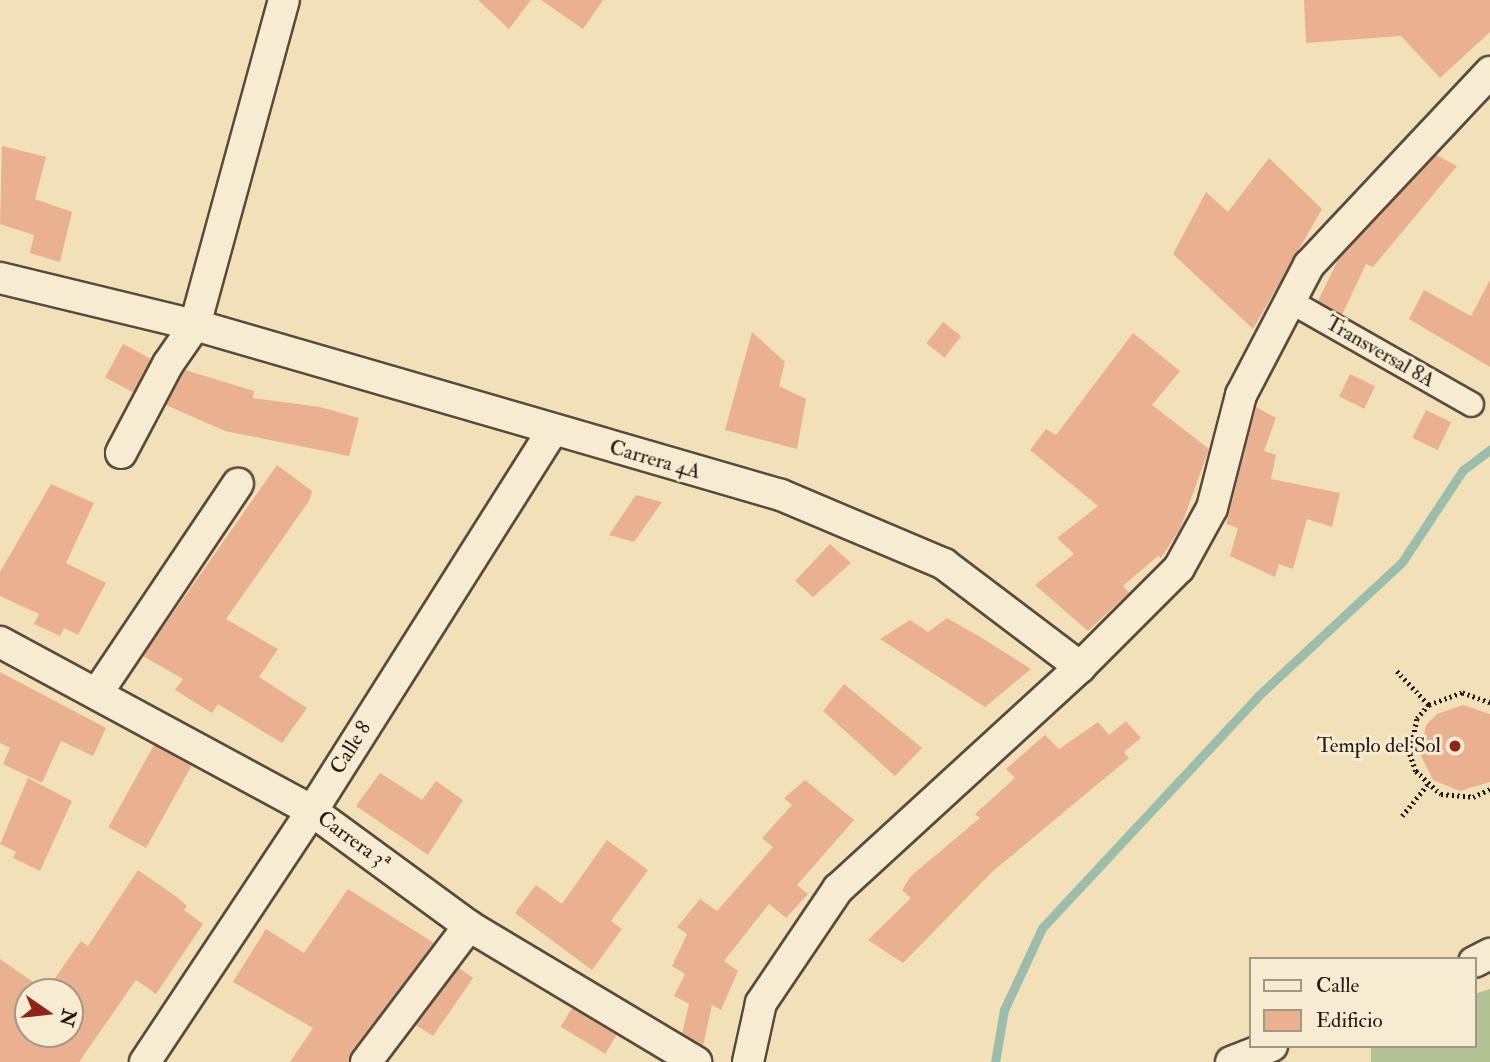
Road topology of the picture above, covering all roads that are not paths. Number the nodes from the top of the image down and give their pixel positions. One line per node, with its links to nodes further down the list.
1 (284, 0): 5 (street)
2 (1490, 72): 4 (street)
3 (0, 278): 5 (street, Carrera 4A)
4 (1290, 301): 6 (street, Transversal 8A); 11 (street)
5 (195, 325): 7 (street, Carrera 4A); 8 (street)
6 (1471, 404)
7 (552, 431): 11 (street, Carrera 4A); 13 (street, Calle 8)
8 (121, 453)
9 (238, 484): 12 (street)
10 (0, 642): 12 (street, Carrera 3ª)
11 (1080, 667): 19 (street)
12 (98, 692): 13 (street, Carrera 3ª)
13 (312, 810): 14 (street, Carrera 3ª); 16 (street, Calle 8)
14 (469, 926): 17 (street); 18 (street, Carrera 3ª)
15 (1267, 1048): 20 (street)
16 (145, 1062)
17 (366, 1062)
18 (696, 1062)
19 (748, 1062)
20 (1231, 1062)

